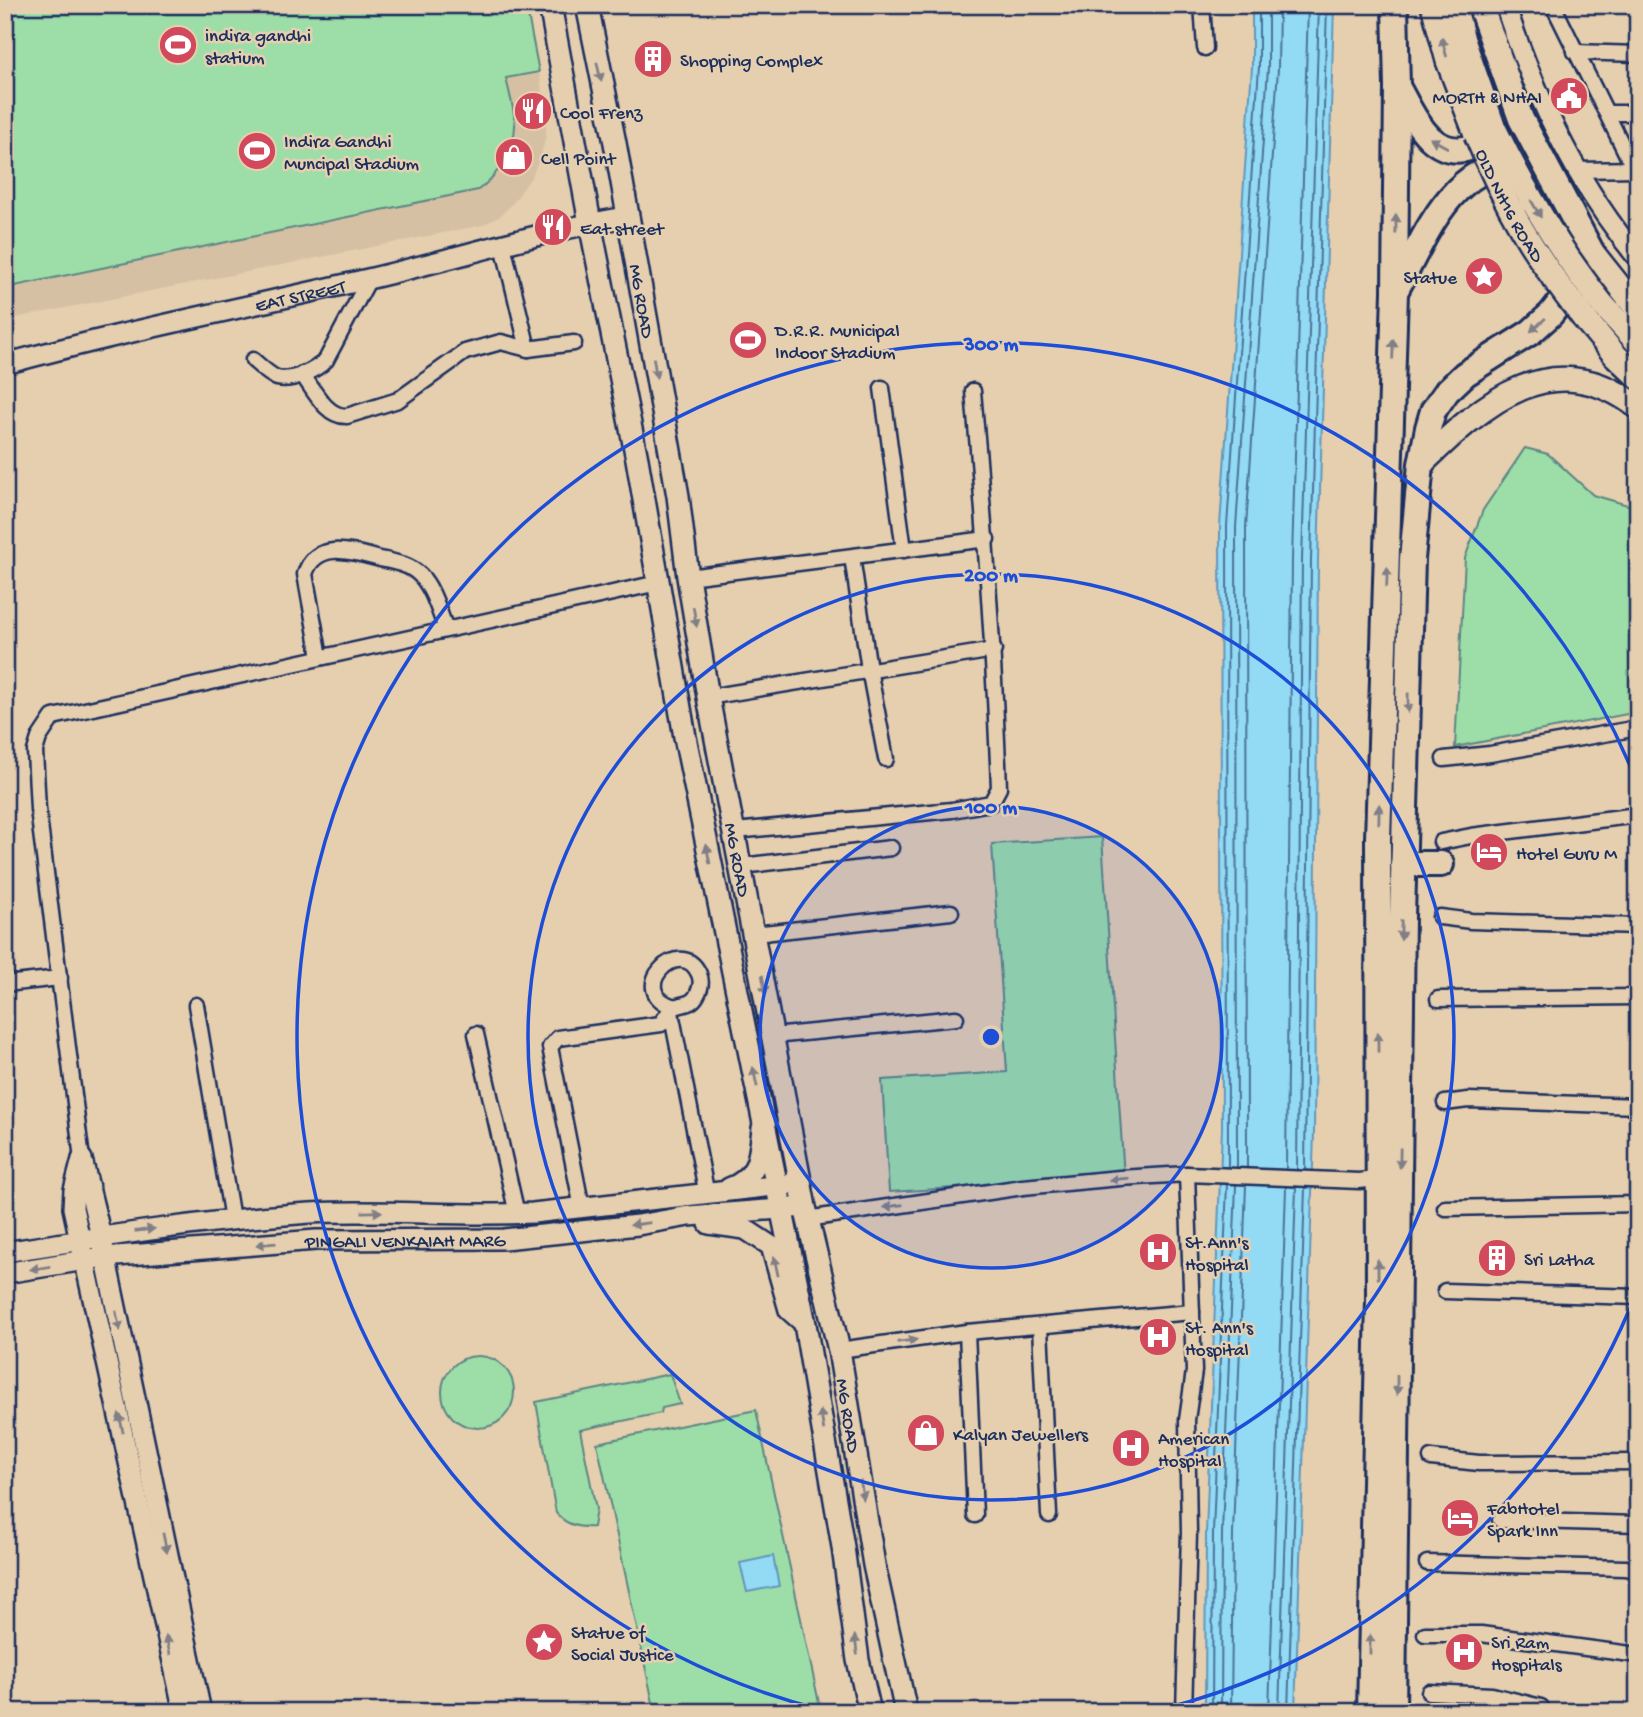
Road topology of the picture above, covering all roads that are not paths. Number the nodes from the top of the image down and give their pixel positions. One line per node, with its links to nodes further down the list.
1 (550, 5): 22 (main road, MG ROAD)
2 (587, 5): 21 (main road, MG ROAD, one-way to 21)
3 (1202, 5): 10 (street)
4 (1395, 5): 13 (highway)
5 (1433, 5): 17 (main road, OLD NH16 ROAD, one-way to 5)
6 (1454, 5): 17 (main road, OLD NH16 ROAD)
7 (1480, 5): 16 (highway)
8 (1505, 5): 19 (street)
9 (1553, 5): 11 (street)
10 (1205, 48)
11 (1575, 52): 12 (street); 14 (street)
12 (1638, 54)
13 (1397, 87): 16 (highway, one-way to 13); 27 (highway, one-way to 13)
14 (1608, 113): 15 (street); 18 (street)
15 (1638, 113)
16 (1521, 119): 20 (highway)
17 (1485, 130): 30 (main road, OLD NH16 ROAD, one-way to 30, bridge); 35 (main road, OLD NH16 ROAD, bridge)
18 (1636, 169): 19 (street)
19 (1576, 170): 25 (street)
20 (1547, 171): 24 (highway); 27 (highway)
21 (627, 217): 22 (street, EAT STREET); 45 (main road, MG ROAD, one-way to 45)
22 (590, 223): 23 (street, EAT STREET); 46 (main road, MG ROAD)
23 (503, 245): 26 (street, EAT STREET); 31 (street)
24 (1591, 251): 28 (main road); 40 (highway, one-way to 40)
25 (1638, 258)
26 (369, 279): 32 (street, EAT STREET); 34 (street)
27 (1395, 292): 39 (highway, one-way to 27)
28 (1638, 310)
29 (574, 343): 31 (street)
30 (1638, 343)
31 (528, 349): 34 (street)
32 (6, 360)
33 (253, 360): 34 (street)
34 (302, 374)
35 (1638, 377)
36 (882, 388): 43 (street)
37 (973, 391): 42 (street)
38 (1638, 407): 41 (main road)
39 (1391, 421): 40 (highway); 78 (highway, one-way to 39)
40 (1428, 428): 41 (highway)
41 (1421, 464): 59 (highway, one-way to 59)
42 (987, 539): 43 (street); 48 (street)
43 (904, 550): 44 (street)
44 (852, 556): 45 (street); 50 (street)
45 (688, 577): 51 (main road, MG ROAD, one-way to 51)
46 (658, 583): 47 (street); 75 (main road, MG ROAD, one-way to 46)
47 (446, 629): 49 (street); 49 (street)
48 (994, 650): 50 (street); 56 (street)
49 (320, 657): 65 (street)
50 (869, 669): 51 (street); 53 (street)
51 (708, 696): 56 (main road, MG ROAD)
52 (1638, 728): 54 (street)
53 (886, 759)
54 (1444, 759)
55 (1638, 815): 58 (street)
56 (734, 831): 60 (main road, MG ROAD)
57 (891, 848): 60 (street)
58 (1441, 853): 59 (highway)
59 (1403, 864): 98 (highway, one-way to 98)
60 (742, 866): 64 (main road, MG ROAD)
61 (951, 912): 64 (street)
62 (1440, 917): 63 (street)
63 (1638, 926)
64 (754, 934): 72 (main road, MG ROAD, one-way to 72)
65 (60, 978): 66 (street); 76 (street)
66 (5, 984)
67 (1638, 997): 68 (street)
68 (1438, 999)
69 (196, 1005): 89 (street)
70 (956, 1018): 72 (street)
71 (476, 1034): 87 (street)
72 (773, 1036): 79 (main road, MG ROAD)
73 (1445, 1103): 74 (street)
74 (1638, 1106)
75 (764, 1118): 80 (main road, MG ROAD); 81 (street)
76 (82, 1159): 90 (street); 91 (street)
77 (1192, 1175): 78 (street); 86 (street, one-way to 86); 99 (street)
78 (1368, 1180): 98 (highway, one-way to 78)
79 (800, 1183): 80 (street, PINGALI VENKAIAH MARG); 86 (main road, MG ROAD)
80 (778, 1186): 81 (street, PINGALI VENKAIAH MARG); 86 (main road, MG ROAD)
81 (711, 1194): 83 (street, PINGALI VENKAIAH MARG); 83 (street)
82 (1638, 1204): 84 (street)
83 (582, 1208): 87 (street, PINGALI VENKAIAH MARG)
84 (1445, 1208)
85 (411, 1211): 87 (street, PINGALI VENKAIAH MARG); 89 (street, PINGALI VENKAIAH MARG, one-way to 85); 92 (street)
86 (799, 1212): 88 (street, PINGALI VENKAIAH MARG); 100 (main road, MG ROAD); 103 (main road, MG ROAD)
87 (517, 1214)
88 (689, 1216): 92 (street, PINGALI VENKAIAH MARG, one-way to 92); 100 (street, one-way to 88)
89 (232, 1219): 90 (street, PINGALI VENKAIAH MARG, one-way to 89)
90 (101, 1236): 91 (street, PINGALI VENKAIAH MARG); 94 (street)
91 (80, 1240): 93 (street, PINGALI VENKAIAH MARG); 94 (street)
92 (408, 1240): 94 (street, PINGALI VENKAIAH MARG, one-way to 94)
93 (5, 1252)
94 (95, 1259): 95 (street, PINGALI VENKAIAH MARG, one-way to 95); 116 (street, one-way to 94); 117 (street, one-way to 117)
95 (5, 1273)
96 (1446, 1291): 97 (street)
97 (1638, 1297)
98 (1388, 1300): 121 (highway, one-way to 98); 122 (highway, one-way to 122)
99 (1192, 1312): 101 (street); 120 (street)
100 (806, 1324): 118 (main road, MG ROAD, one-way to 100)
101 (1040, 1327): 102 (street); 107 (street)
102 (967, 1332): 103 (street, one-way to 102); 106 (street)
103 (839, 1350): 119 (main road, MG ROAD, one-way to 119)
104 (1431, 1458): 105 (street)
105 (1638, 1462)
106 (975, 1515)
107 (1049, 1515)
108 (1500, 1520): 109 (street)
109 (1638, 1524)
110 (1427, 1563): 111 (street)
111 (1638, 1570)
112 (1425, 1634): 113 (street)
113 (1638, 1655)
114 (1429, 1692): 115 (street)
115 (1541, 1707)
116 (184, 1712)
117 (201, 1712)
118 (870, 1712)
119 (906, 1712)
120 (1184, 1712)
121 (1370, 1712)
122 (1393, 1712)

